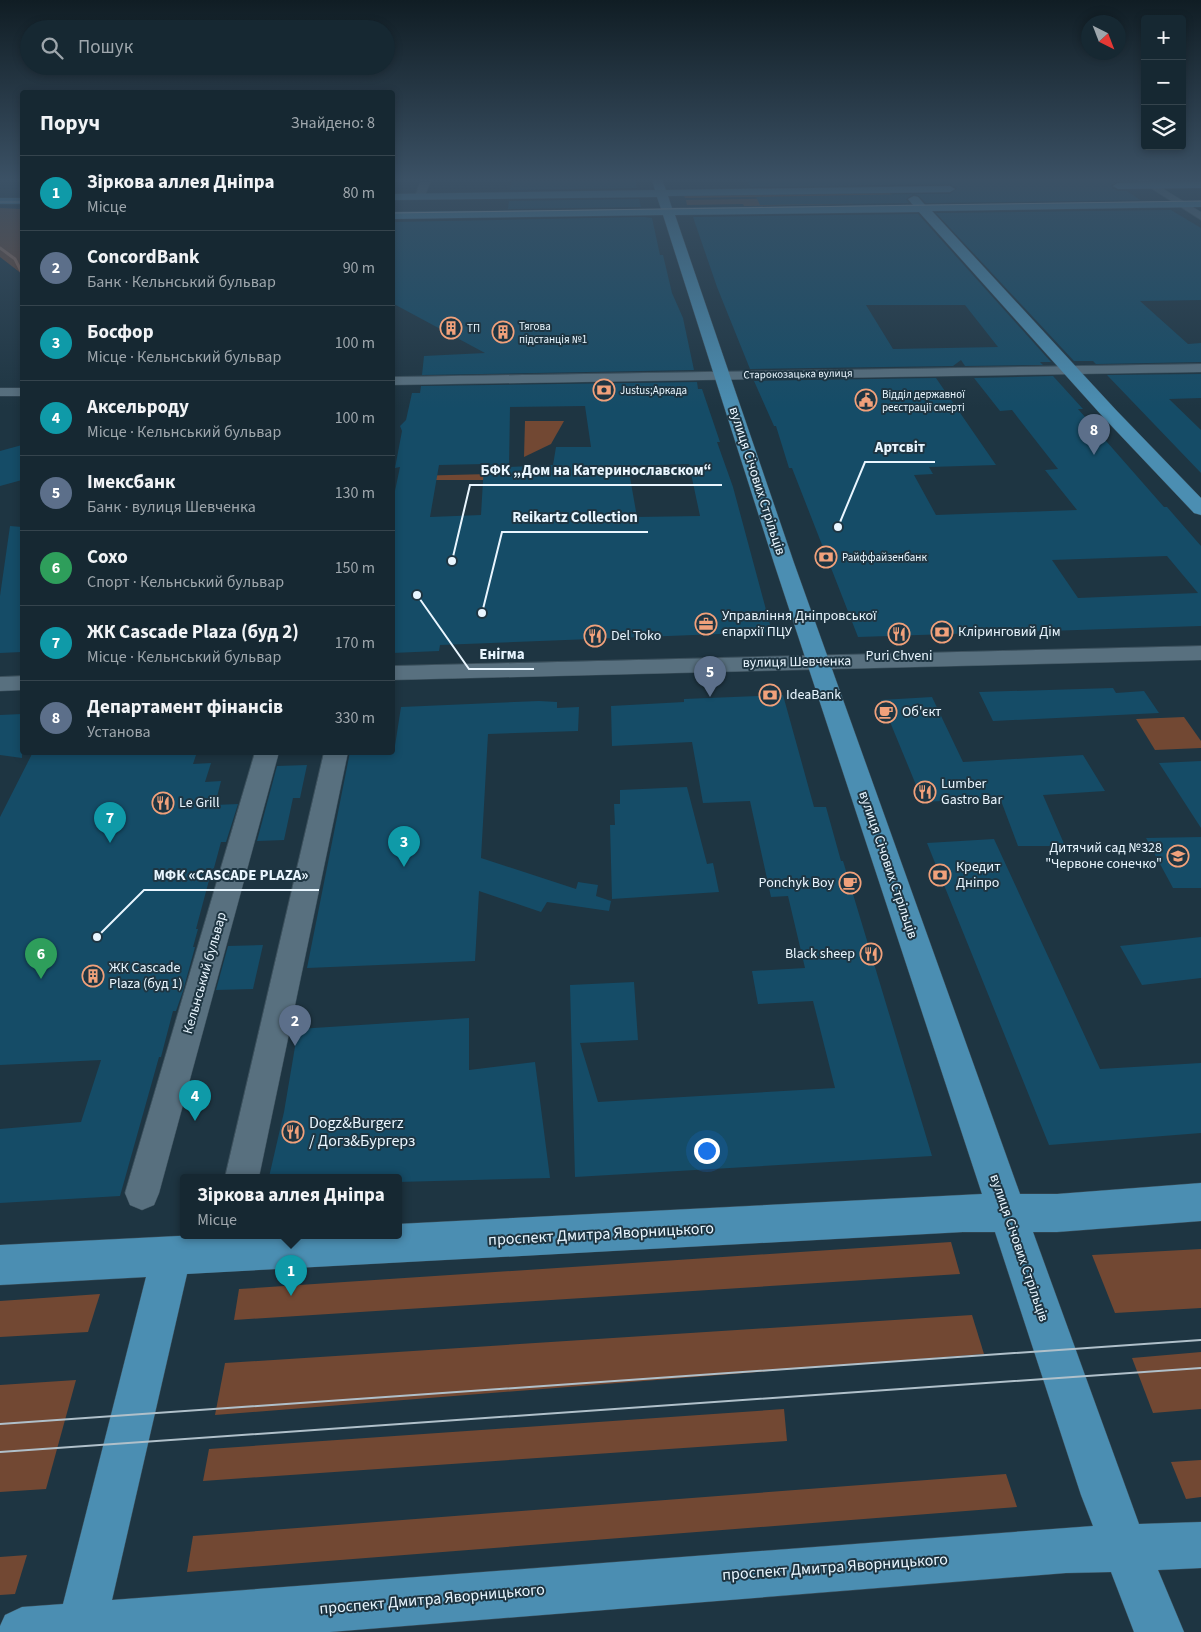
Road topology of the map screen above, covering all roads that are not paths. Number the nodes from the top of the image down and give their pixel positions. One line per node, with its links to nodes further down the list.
1 (683, 256): 5 (main road, вулиця Січових Стрільців)
2 (966, 256): 4 (main road)
3 (1201, 368): 4 (street, Старокозацька вулиця)
4 (1070, 370): 5 (street, Старокозацька вулиця); 9 (main road)
5 (722, 376): 6 (street, Старокозацька вулиця); 11 (main road, вулиця Січових Стрільців)
6 (395, 381)
7 (0, 392): 8 (street)
8 (20, 392)
9 (1201, 509)
10 (1201, 654): 11 (street, вулиця Шевченка)
11 (818, 661): 12 (street, вулиця Шевченка); 20 (main road, вулиця Січових Стрільців)
12 (395, 673)
13 (20, 683): 14 (street)
14 (0, 684)
15 (266, 755): 18 (street, Кельнський бульвар)
16 (335, 755): 17 (street)
17 (243, 1174)
18 (142, 1193)
19 (1201, 1202): 20 (main road, проспект Дмитра Яворницького)
20 (1007, 1213): 21 (main road, проспект Дмитра Яворницького); 24 (main road, вулиця Січових Стрільців)
21 (171, 1257): 22 (main road, проспект Дмитра Яворницького); 25 (main road)
22 (0, 1265)
23 (1201, 1545): 24 (main road, проспект Дмитра Яворницького)
24 (1125, 1548): 25 (main road, проспект Дмитра Яворницького); 27 (main road, вулиця Січових Стрільців)
25 (81, 1629): 26 (main road, проспект Дмитра Яворницького)
26 (22, 1632)
27 (1159, 1632)

